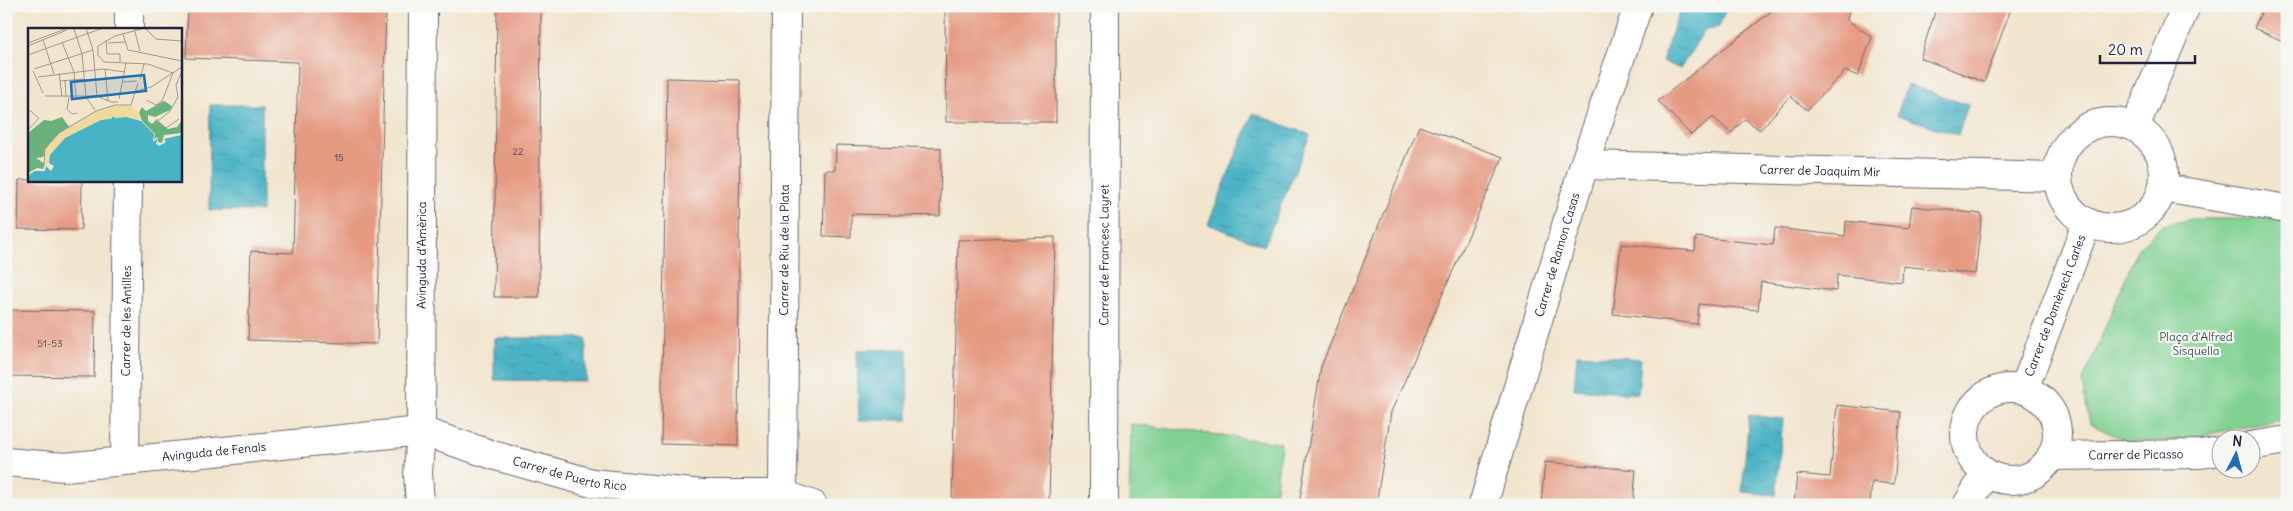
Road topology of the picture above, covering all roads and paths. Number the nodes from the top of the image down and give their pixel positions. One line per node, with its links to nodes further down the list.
1 (129, 6): 7 (street)
2 (423, 6): 16 (street, Avinguda d'Amèrica)
3 (786, 6): 24 (street, Carrer de Riu de la Plata)
4 (1105, 6): 27 (street, Carrer de Francesc Layret)
5 (1638, 6): 9 (street, Carrer de Ramon Casas)
6 (2186, 6): 8 (street)
7 (129, 28)
8 (2135, 127): 10 (street); 12 (street)
9 (1584, 165): 10 (street, Carrer de Joaquim Mir); 28 (street, Carrer de Ramon Casas)
10 (2058, 176): 14 (street)
11 (128, 181): 21 (street, Carrer de les Antilles)
12 (2163, 188): 13 (street); 14 (street)
13 (2287, 209)
14 (2087, 222): 15 (street, Carrer de Domènech Carles)
15 (2024, 390): 20 (street); 23 (street)
16 (421, 431): 21 (street, Avinguda de Fenals); 24 (street, Carrer de Puerto Rico); 25 (street, Avinguda d'Amèrica)
17 (2287, 440): 18 (street)
18 (2260, 444)
19 (2210, 453): 20 (street, Carrer de Picasso)
20 (2051, 456): 23 (street)
21 (125, 461): 22 (street, Avinguda de Fenals)
22 (6, 462)
23 (1986, 472): 29 (street)
24 (783, 494): 26 (street, Carrer de Puerto Rico)
25 (420, 505)
26 (813, 505)
27 (1104, 505)
28 (1483, 505)
29 (1967, 505)

